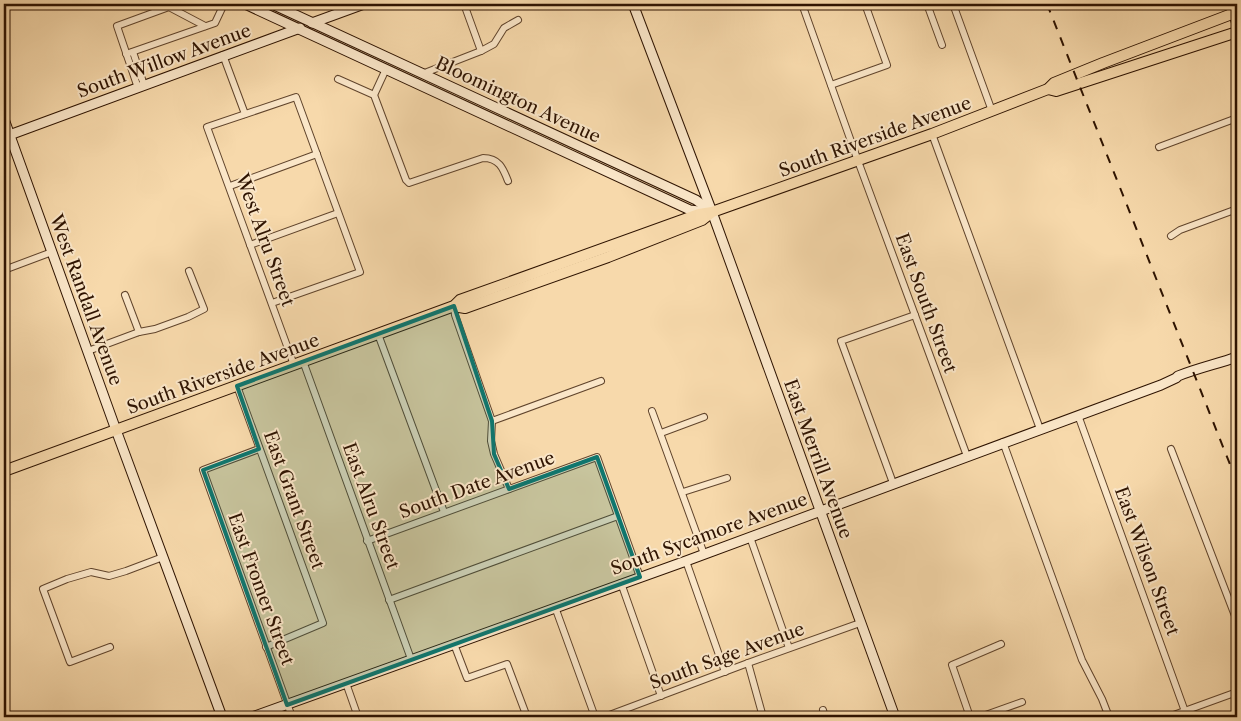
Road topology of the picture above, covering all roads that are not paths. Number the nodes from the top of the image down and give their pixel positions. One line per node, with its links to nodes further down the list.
1 (224, 4): 15 (street)
2 (245, 4): 16 (street, Bloomington Avenue)
3 (272, 4): 13 (street, Bloomington Avenue)
4 (364, 4): 13 (street, South Willow Avenue)
5 (464, 4): 19 (street)
6 (633, 4): 42 (street, East Merrill Avenue)
7 (802, 4): 25 (street, East South Street)
8 (865, 4): 25 (street)
9 (926, 4): 18 (street)
10 (953, 4): 29 (street)
11 (1234, 10): 14 (street); 27 (main road, South Riverside Avenue)
12 (518, 20): 19 (street)
13 (314, 23): 16 (street, South Willow Avenue); 23 (street, Bloomington Avenue)
14 (1237, 24)
15 (205, 26): 20 (street); 20 (street)
16 (298, 29): 21 (street, South Willow Avenue); 22 (street, Bloomington Avenue)
17 (1237, 32): 27 (main road, South Riverside Avenue)
18 (942, 45)
19 (481, 51): 23 (street)
20 (129, 53): 26 (street)
21 (224, 56): 26 (street, South Willow Avenue); 30 (street)
22 (386, 69): 28 (street); 40 (street, Bloomington Avenue)
23 (422, 74): 42 (street, Bloomington Avenue)
24 (338, 78): 28 (street)
25 (830, 85): 37 (street, East South Street)
26 (141, 86): 34 (street, South Willow Avenue)
27 (1048, 89): 29 (main road, South Riverside Avenue)
28 (374, 95): 38 (street)
29 (992, 111): 33 (main road, South Riverside Avenue)
30 (245, 114): 36 (street); 39 (street, West Alru Street)
31 (1237, 118): 35 (street)
32 (4, 119): 34 (street, West Randall Avenue)
33 (932, 134): 37 (main road, South Riverside Avenue); 65 (street)
34 (7, 136): 47 (street, West Randall Avenue)
35 (1159, 147)
36 (318, 154): 39 (street); 43 (street)
37 (858, 161): 42 (main road, South Riverside Avenue); 53 (street, East South Street)
38 (508, 181)
39 (230, 186): 46 (street, West Alru Street)
40 (672, 202): 42 (street, Bloomington Avenue); 44 (street)
41 (1237, 209): 45 (street)
42 (712, 212): 44 (main road, South Riverside Avenue); 52 (main road, South Riverside Avenue); 77 (street, East Merrill Avenue)
43 (338, 213): 46 (street); 51 (street)
44 (680, 220): 52 (main road, South Riverside Avenue)
45 (1171, 236)
46 (250, 244): 51 (street, West Alru Street)
47 (52, 252): 48 (street); 56 (street, West Randall Avenue)
48 (4, 270)
49 (189, 271): 54 (street)
50 (125, 295): 54 (street)
51 (272, 303): 58 (street, West Alru Street)
52 (454, 306): 55 (main road, South Riverside Avenue); 64 (street)
53 (915, 314): 71 (street, East South Street); 74 (street)
54 (139, 332): 56 (street)
55 (378, 334): 58 (main road, South Riverside Avenue); 78 (street)
56 (88, 351): 66 (street, West Randall Avenue)
57 (1237, 357): 62 (street, South Sycamore Avenue)
58 (298, 363): 60 (main road, South Riverside Avenue); 81 (street, East Alru Street)
59 (600, 381): 64 (street)
60 (237, 386): 66 (main road, South Riverside Avenue); 69 (street, East Grant Street)
61 (652, 411): 67 (street)
62 (1078, 415): 65 (street, South Sycamore Avenue); 104 (street, East Wilson Street)
63 (704, 417): 67 (street)
64 (492, 421): 75 (street)
65 (1040, 429): 68 (street, South Sycamore Avenue)
66 (116, 430): 72 (main road, South Riverside Avenue); 83 (street, West Randall Avenue)
67 (661, 433): 76 (street)
68 (1003, 442): 71 (street, South Sycamore Avenue); 116 (street)
69 (259, 449): 94 (street, East Grant Street); 94 (street, East Fromer Street)
70 (1171, 449): 89 (street)
71 (966, 456): 74 (street, South Sycamore Avenue)
72 (4, 472)
73 (726, 478): 76 (street)
74 (893, 484): 77 (street, South Sycamore Avenue)
75 (509, 489): 78 (street, South Date Avenue); 79 (street, South Date Avenue)
76 (683, 492): 82 (street)
77 (819, 511): 80 (street, South Sycamore Avenue); 90 (street, East Merrill Avenue)
78 (444, 512): 81 (street, South Date Avenue)
79 (618, 516): 85 (street); 87 (street)
80 (750, 537): 82 (street, South Sycamore Avenue); 95 (street)
81 (368, 541): 87 (street, East Alru Street)
82 (704, 554): 84 (street, South Sycamore Avenue)
83 (163, 557): 93 (street); 105 (street, West Randall Avenue)
84 (686, 561): 85 (street, South Sycamore Avenue); 98 (street)
85 (640, 577): 86 (street, South Sycamore Avenue)
86 (621, 583): 88 (street, South Sycamore Avenue); 101 (street)
87 (389, 600): 96 (street, East Alru Street)
88 (555, 606): 91 (street, South Sycamore Avenue); 110 (street)
89 (1237, 621)
90 (860, 623): 95 (street, South Sage Avenue); 113 (street, East Merrill Avenue)
91 (454, 644): 96 (street, South Sycamore Avenue); 109 (street)
92 (1001, 644): 114 (street)
93 (110, 647)
94 (266, 647): 103 (street, East Fromer Street)
95 (789, 648): 97 (street, South Sage Avenue)
96 (411, 659): 99 (street, South Sycamore Avenue)
97 (748, 663): 98 (street, South Sage Avenue); 112 (street)
98 (725, 672): 101 (street, South Sage Avenue)
99 (346, 684): 103 (street, South Sycamore Avenue); 108 (street)
100 (1237, 692): 104 (street)
101 (661, 696): 111 (street, South Sage Avenue)
102 (1022, 702): 115 (street)
103 (287, 704): 106 (street, South Sycamore Avenue); 107 (street, East Fromer Street)
104 (1186, 714): 117 (street)
105 (222, 717)
106 (252, 717)
107 (292, 717)
108 (358, 717)
109 (527, 717)
110 (595, 717)
111 (604, 717)
112 (763, 717)
113 (895, 717)
114 (970, 717)
115 (980, 717)
116 (1109, 717)
117 (1168, 717)

